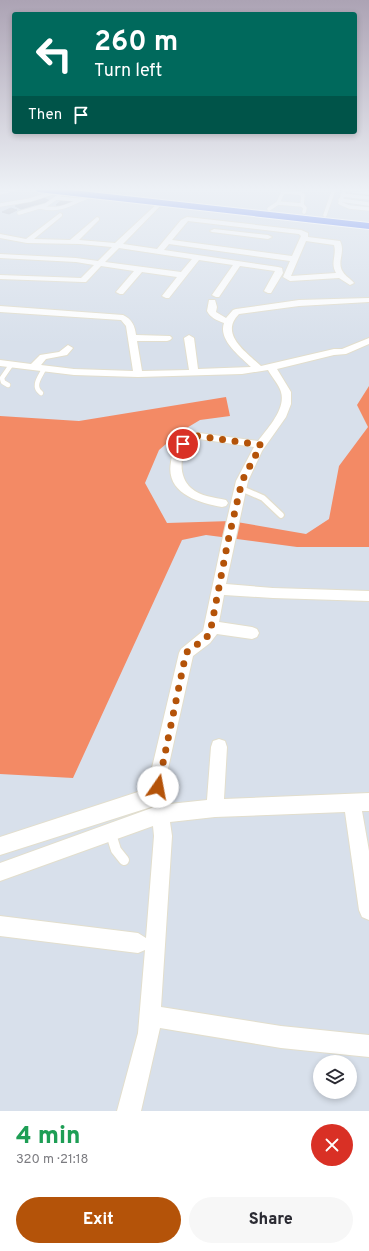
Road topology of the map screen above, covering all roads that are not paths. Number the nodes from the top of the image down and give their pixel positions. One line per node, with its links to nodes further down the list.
1 (27, 241): 9 (street)
2 (118, 241): 11 (street)
3 (183, 241): 10 (street)
4 (223, 241): 12 (street)
5 (223, 241): 12 (street)
6 (266, 241): 12 (street)
7 (302, 241): 16 (street)
8 (319, 241): 21 (street)
9 (72, 242): 11 (street)
10 (167, 242): 13 (street)
11 (114, 245): 13 (street); 17 (street)
12 (263, 246): 16 (street)
13 (159, 252): 15 (street)
14 (0, 256): 17 (street)
15 (197, 257): 18 (street); 20 (street)
16 (295, 259): 21 (street)
17 (97, 262): 19 (street); 22 (street)
18 (238, 263): 24 (street); 31 (street)
19 (140, 269): 20 (street); 25 (street)
20 (182, 275): 26 (street)
21 (341, 275): 23 (street)
22 (0, 277)
23 (350, 283)
24 (268, 291)
25 (120, 292)
26 (166, 296)
27 (369, 300): 28 (street)
28 (268, 306): 30 (street); 31 (street)
29 (0, 309): 33 (street)
30 (283, 316)
31 (227, 321): 44 (street)
32 (369, 333): 38 (street)
33 (133, 338): 34 (street); 46 (street)
34 (167, 338)
35 (189, 338): 45 (street)
36 (369, 341): 38 (street)
37 (68, 348): 42 (street)
38 (334, 352): 41 (street)
39 (0, 363): 40 (street)
40 (11, 365): 42 (street); 47 (lane)
41 (271, 367): 44 (street); 49 (street)
42 (33, 368): 43 (street)
43 (44, 369): 46 (street); 48 (lane)
44 (259, 369): 45 (street)
45 (194, 372): 46 (street)
46 (138, 374)
47 (8, 385)
48 (41, 393)
49 (261, 445): 50 (street); 51 (street)
50 (240, 488): 52 (lane); 53 (street)
51 (222, 503)
52 (281, 515)
53 (219, 589): 54 (street); 55 (street)
54 (369, 596)
55 (211, 627): 56 (street); 62 (street)
56 (252, 633)
57 (219, 747): 59 (street)
58 (360, 802): 59 (street); 65 (street)
59 (215, 808): 60 (street)
60 (160, 814): 61 (street); 70 (street)
61 (110, 832): 63 (lane); 64 (street)
62 (0, 846)
63 (124, 860)
64 (0, 872)
65 (369, 910)
66 (0, 926): 67 (street)
67 (138, 943)
68 (161, 1018): 69 (street)
69 (369, 1046)
70 (129, 1111)

